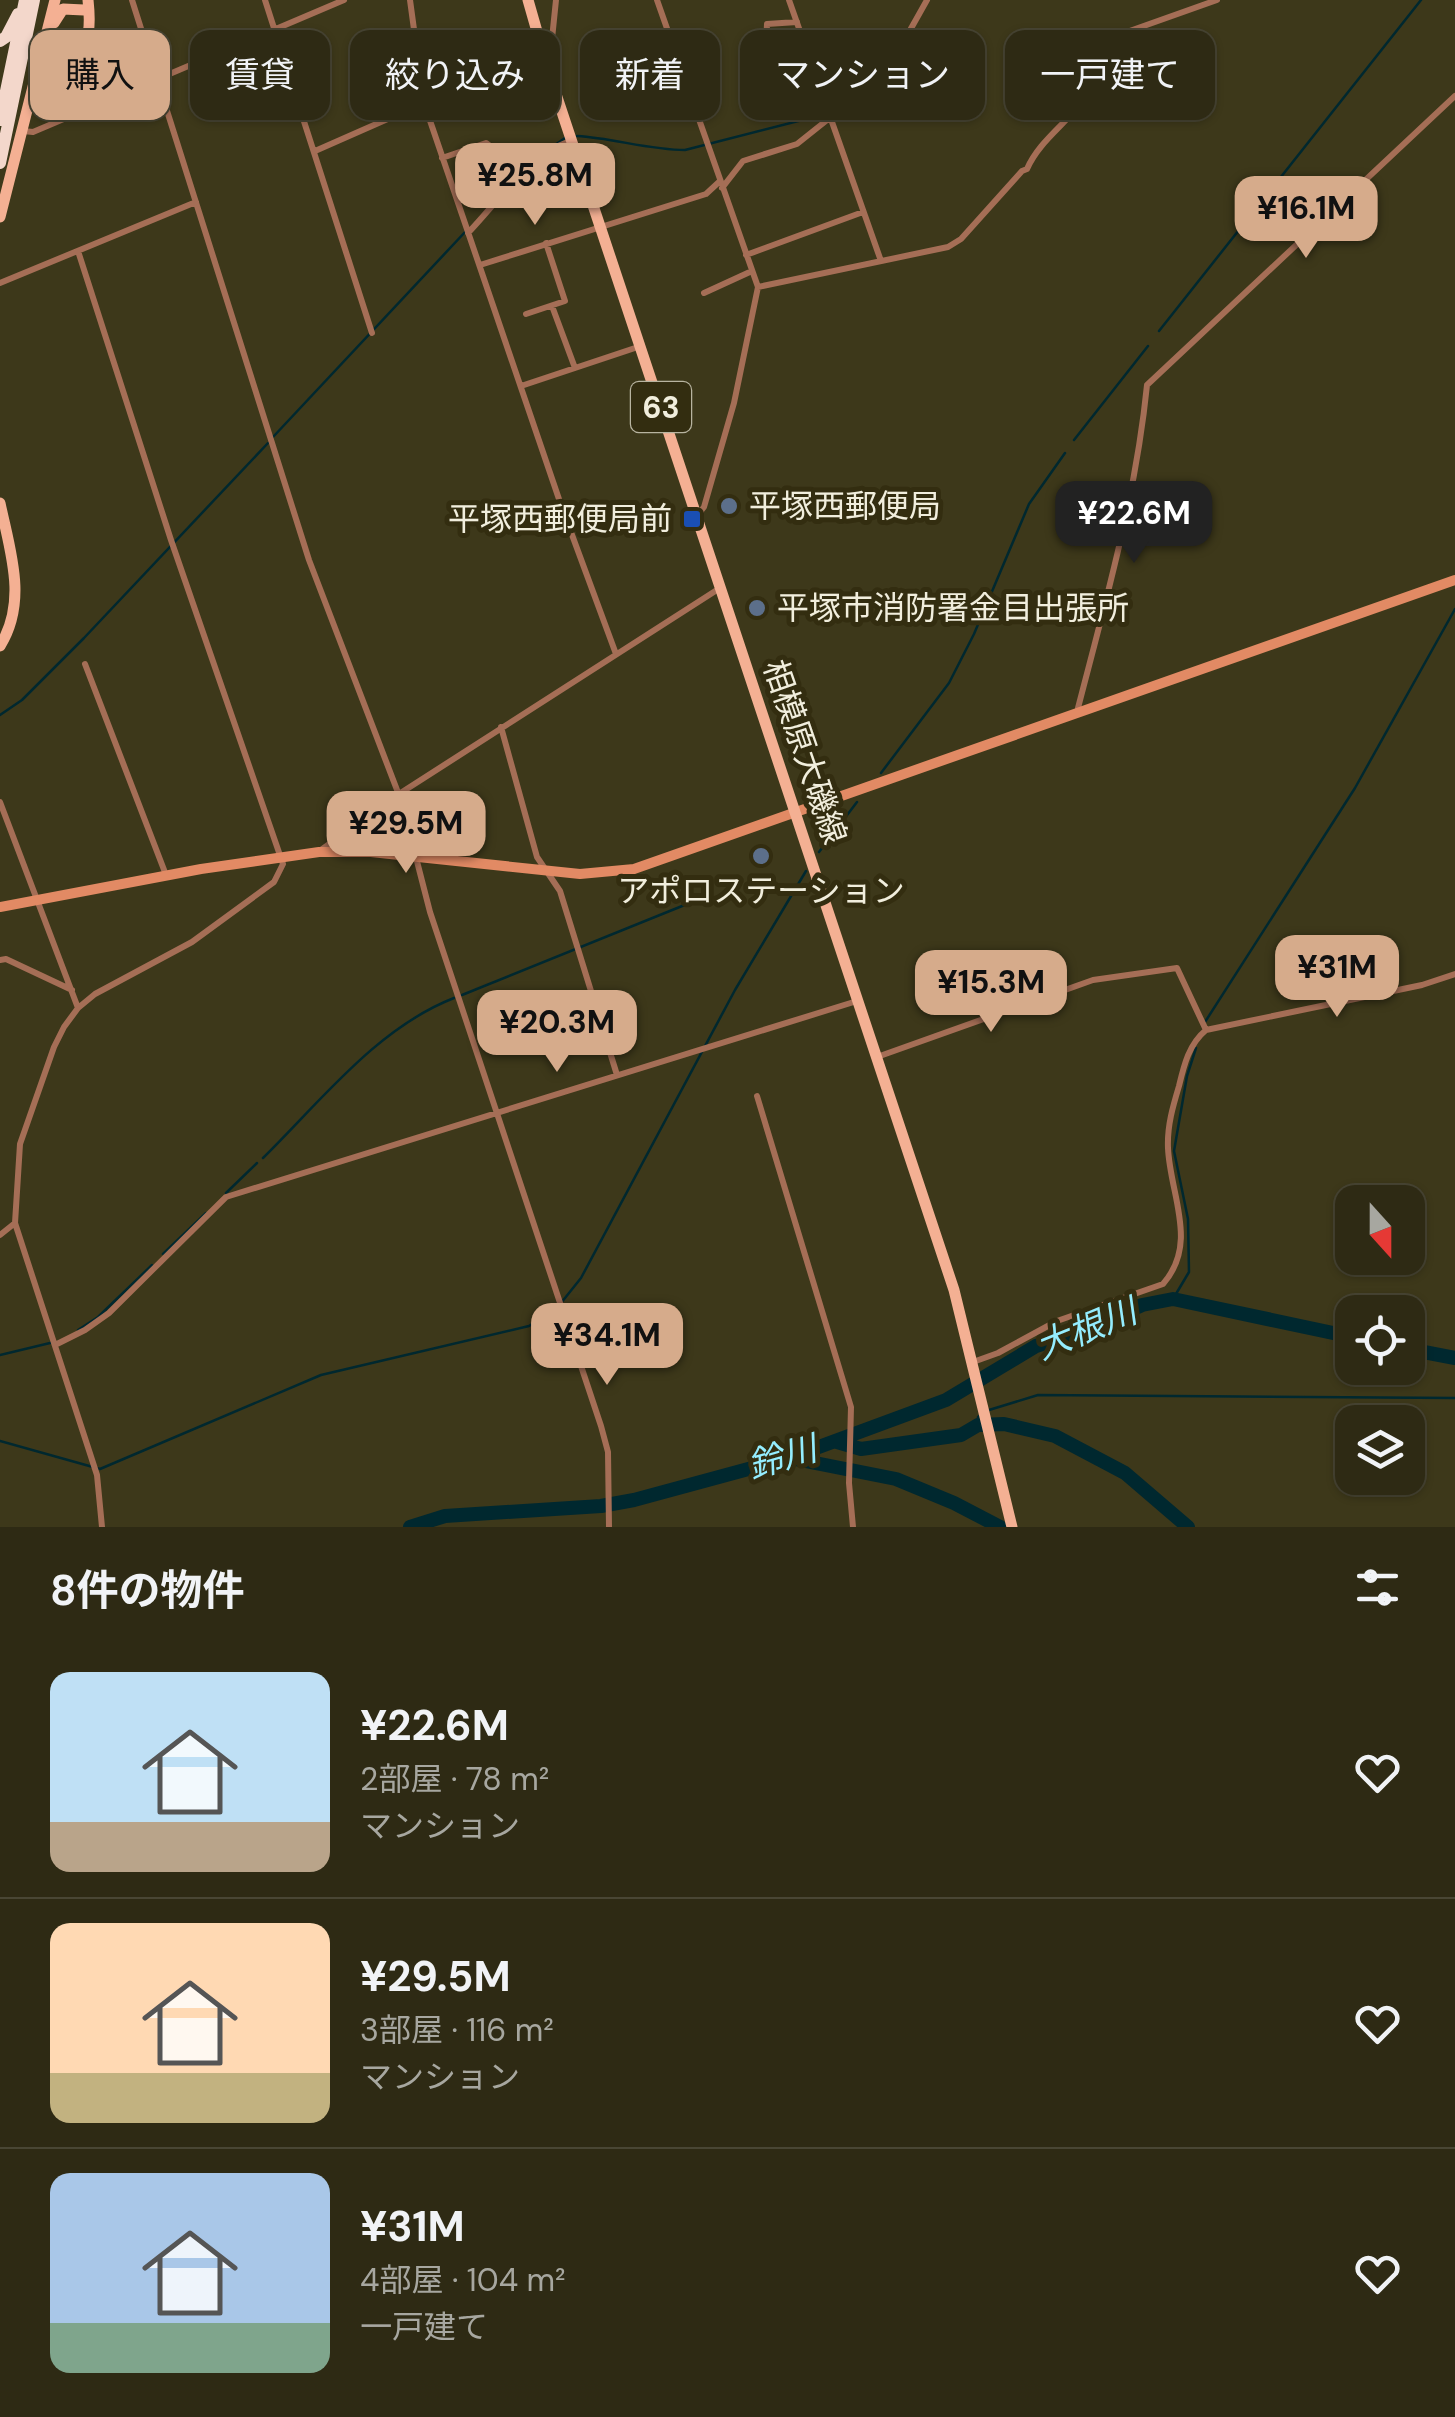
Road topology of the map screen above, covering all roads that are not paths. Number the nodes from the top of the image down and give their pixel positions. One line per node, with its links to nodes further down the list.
1 (132, 0): 18 (street)
2 (265, 0): 15 (street)
3 (344, 0): 15 (street)
4 (410, 0): 19 (street)
5 (528, 0): 20 (main road, 相模原大磯線 / 63)
6 (556, 0): 21 (street)
7 (656, 0): 42 (street)
8 (790, 0): 14 (street)
9 (1217, 0): 52 (street)
10 (29, 1): 25 (highway); 30 (highway); 41 (highway)
11 (925, 1): 24 (street)
12 (52, 3): 16 (main road)
13 (85, 7): 17 (main road)
14 (797, 22): 22 (street); 23 (street)
15 (275, 29): 26 (street); 39 (street)
16 (46, 30)
17 (53, 30)
18 (141, 30)
19 (414, 30)
20 (537, 30)
21 (554, 30)
22 (767, 30)
23 (800, 30)
24 (909, 30)
25 (0, 40)
26 (170, 73)
27 (30, 96): 37 (main road)
28 (1455, 96): 71 (street)
29 (560, 106): 38 (main road, 相模原大磯線 / 63)
30 (0, 120)
31 (61, 120): 37 (street)
32 (169, 120): 44 (street)
33 (385, 120): 39 (street)
34 (430, 120): 40 (street)
35 (824, 120): 42 (street)
36 (830, 120): 45 (street)
37 (22, 131): 46 (main road)
38 (572, 141): 43 (street); 47 (main road, 相模原大磯線 / 63)
39 (314, 151): 60 (street)
40 (442, 158): 43 (street); 48 (street)
41 (0, 163)
42 (721, 185): 47 (street); 51 (street)
43 (505, 190): 48 (street)
44 (196, 202): 50 (street); 73 (street)
45 (863, 212): 51 (street); 52 (street)
46 (0, 217)
47 (601, 226): 49 (street); 61 (main road, 相模原大磯線 / 63)
48 (467, 230): 53 (street)
49 (546, 244): 53 (street); 58 (street)
50 (78, 250): 55 (street); 77 (street)
51 (746, 255): 54 (street)
52 (881, 262): 56 (street)
53 (480, 265): 63 (street)
54 (752, 270): 56 (street); 57 (street)
55 (0, 283)
56 (758, 288): 65 (street)
57 (704, 294)
58 (552, 306): 59 (street); 62 (street)
59 (526, 314)
60 (372, 330)
61 (640, 346): 62 (street); 65 (main road, 相模原大磯線 / 63)
62 (575, 368): 63 (street)
63 (521, 386): 69 (street)
64 (0, 503): 68 (main road)
65 (697, 516): 67 (main road, 相模原大磯線 / 63)
66 (1455, 580): 71 (street)
67 (721, 588): 69 (street); 75 (main road, 相模原大磯線 / 63)
68 (0, 646)
69 (616, 654): 72 (street)
70 (85, 664): 80 (street)
71 (1080, 713): 75 (street)
72 (501, 728): 73 (street); 79 (street)
73 (398, 794): 76 (street); 78 (street)
74 (0, 802): 81 (street)
75 (796, 812): 79 (street); 86 (main road, 相模原大磯線 / 63)
76 (318, 852): 77 (street); 78 (street)
77 (281, 856): 80 (street); 87 (street)
78 (416, 857): 79 (street); 92 (street)
79 (547, 871): 90 (street)
80 (166, 876): 81 (street)
81 (38, 900): 82 (street); 85 (street)
82 (0, 907)
83 (0, 960): 85 (street)
84 (1455, 974): 88 (street)
85 (72, 990): 87 (street)
86 (858, 1001): 89 (main road, 相模原大磯線 / 63); 90 (street)
87 (78, 1008): 93 (street)
88 (1206, 1030): 89 (street); 96 (street)
89 (877, 1057): 96 (main road, 相模原大磯線 / 63)
90 (617, 1074): 92 (street)
91 (756, 1096): 99 (street)
92 (497, 1113): 95 (street); 98 (street)
93 (16, 1223): 94 (street); 95 (street)
94 (0, 1235)
95 (55, 1345): 97 (street)
96 (974, 1364): 100 (main road, 相模原大磯線 / 63)
97 (102, 1527)
98 (609, 1527)
99 (853, 1527)
100 (1012, 1527)

